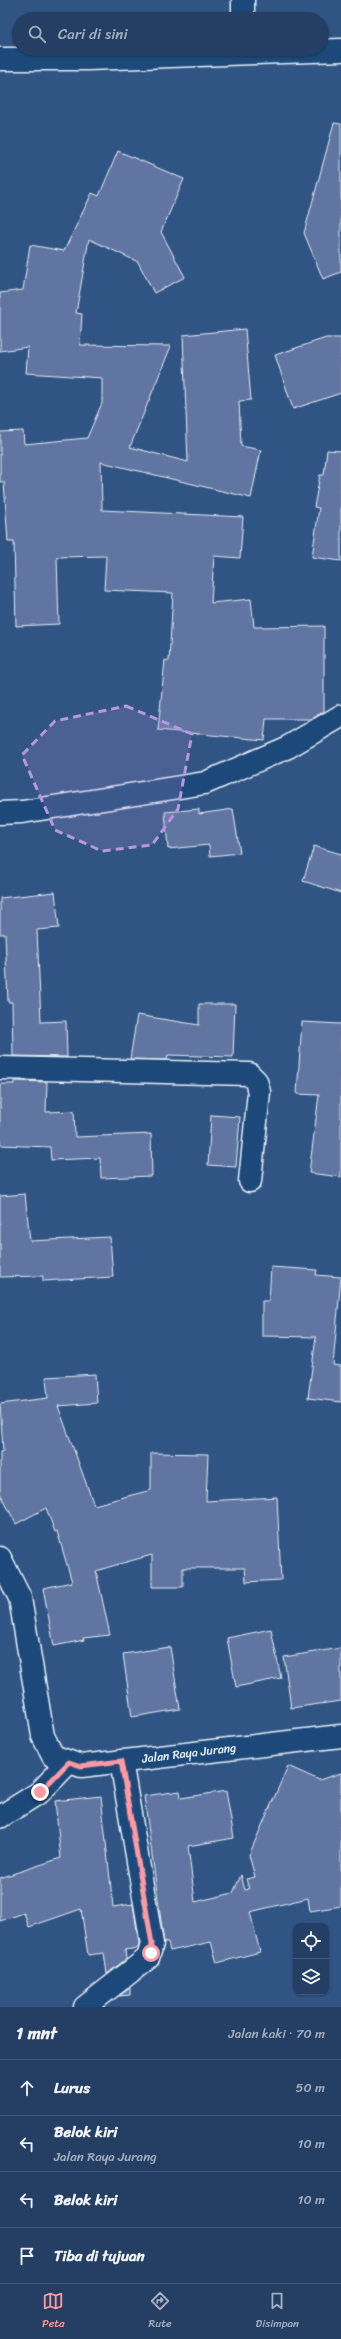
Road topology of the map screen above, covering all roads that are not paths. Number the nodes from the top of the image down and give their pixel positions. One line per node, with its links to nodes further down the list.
1 (243, 0): 2 (street)
2 (243, 12)
3 (329, 50): 4 (street)
4 (341, 50)
5 (104, 56): 6 (street)
6 (0, 59)
7 (341, 716): 8 (street)
8 (0, 813)
9 (0, 1068): 10 (street)
10 (250, 1180)
11 (0, 1558): 14 (street, Jalan Raya Jurang)
12 (341, 1736): 13 (street, Jalan Raya Jurang)
13 (121, 1761): 14 (street, Jalan Raya Jurang); 16 (street)
14 (69, 1762): 15 (street)
15 (0, 1817)
16 (85, 2007)

